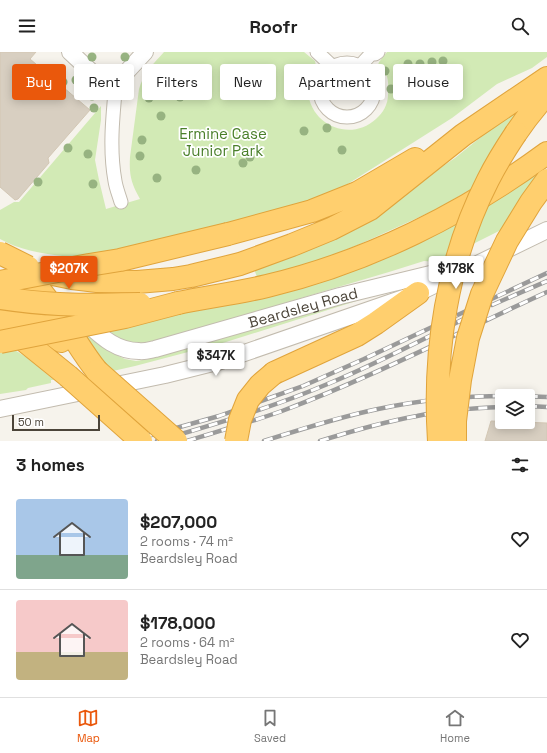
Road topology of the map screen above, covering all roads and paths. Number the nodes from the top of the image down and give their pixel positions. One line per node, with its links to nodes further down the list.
1 (70, 52): 5 (street)
2 (145, 52): 6 (street)
3 (317, 52): 7 (street)
4 (373, 53): 10 (street)
5 (83, 64)
6 (134, 64)
7 (330, 64)
8 (340, 64): 9 (street)
9 (354, 64)
10 (362, 64)
11 (547, 78): 16 (highway)
12 (547, 93): 36 (highway, bridge)
13 (115, 100): 19 (street)
14 (323, 100): 15 (street)
15 (372, 100)
16 (463, 135): 21 (highway, bridge); 23 (highway, bridge)
17 (547, 152): 26 (highway)
18 (547, 180): 37 (highway, bridge)
19 (121, 202)
20 (547, 230): 22 (street, Beardsley Road)
21 (8, 257): 22 (street, Beardsley Road); 30 (highway)
22 (482, 262): 24 (street, Beardsley Road)
23 (0, 282)
24 (418, 293): 32 (street, Beardsley Road); 35 (highway, bridge)
25 (0, 297): 26 (highway, bridge); 30 (highway)
26 (178, 302): 29 (highway, bridge)
27 (0, 321): 31 (highway)
28 (0, 335): 31 (highway)
29 (0, 342)
30 (97, 371): 34 (highway, bridge)
31 (68, 376): 33 (highway, bridge)
32 (0, 409)
33 (142, 441)
34 (176, 441)
35 (236, 441)
36 (439, 441)
37 (455, 441)

